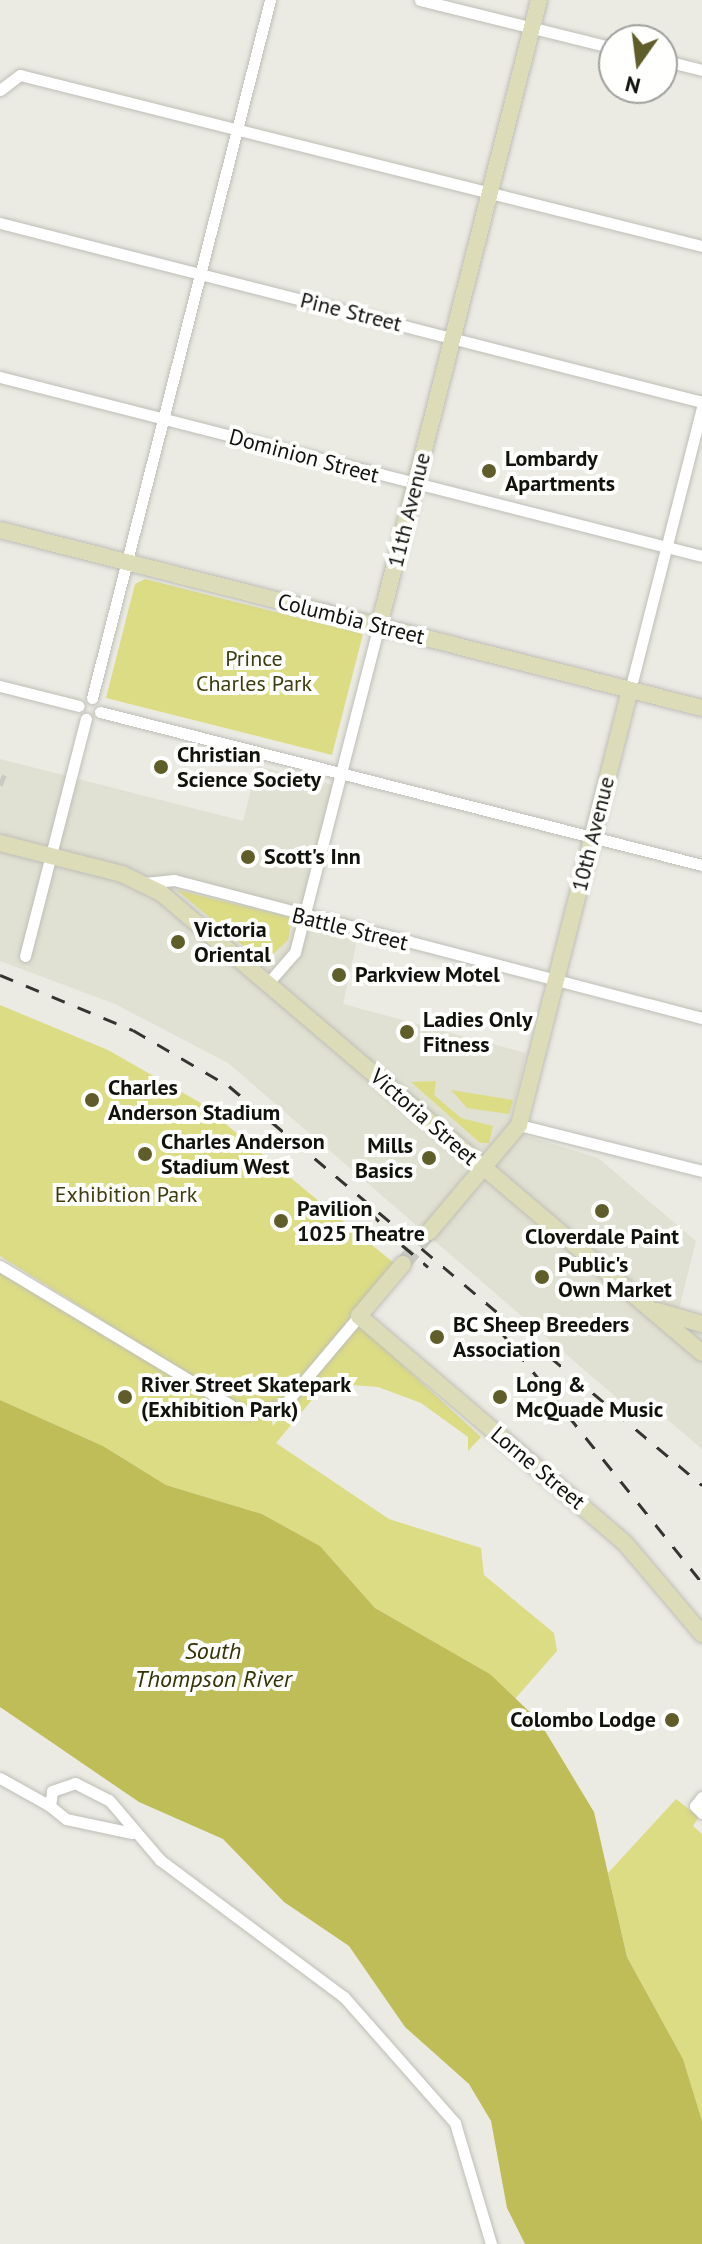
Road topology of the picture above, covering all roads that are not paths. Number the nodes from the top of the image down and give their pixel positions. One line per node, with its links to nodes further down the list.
1 (270, 0): 9 (street)
2 (420, 0): 4 (street)
3 (539, 0): 4 (street, 11th Avenue)
4 (531, 27): 5 (street); 10 (street, 11th Avenue)
5 (598, 44)
6 (678, 64): 7 (street)
7 (702, 70)
8 (0, 90): 9 (street)
9 (237, 130): 10 (street); 13 (street)
10 (489, 193): 12 (street); 14 (street, 11th Avenue)
11 (0, 223): 13 (street, Pine Street)
12 (702, 246)
13 (200, 274): 14 (street, Pine Street); 17 (street)
14 (453, 338): 16 (street, Pine Street); 18 (street, 11th Avenue)
15 (0, 377): 17 (street, Dominion Street)
16 (702, 404): 20 (street, 10th Avenue)
17 (163, 419): 18 (street, Dominion Street); 22 (street)
18 (416, 485): 20 (street, Dominion Street); 23 (street, 11th Avenue)
19 (0, 530): 22 (street, Columbia Street)
20 (666, 547): 21 (street, Dominion Street); 25 (street, 10th Avenue)
21 (702, 556)
22 (126, 562): 23 (street, Columbia Street); 26 (street)
23 (379, 626): 25 (street, Columbia Street); 31 (street, 11th Avenue)
24 (0, 686): 27 (street)
25 (630, 690): 28 (street, Columbia Street); 32 (street, 10th Avenue)
26 (92, 698): 27 (street); 29 (street)
27 (79, 706): 30 (street)
28 (702, 708)
29 (100, 712): 30 (street); 31 (street)
30 (86, 719): 34 (street)
31 (341, 774): 32 (street); 37 (street, 11th Avenue)
32 (593, 837): 35 (street); 39 (street, 10th Avenue)
33 (0, 843): 34 (street, Battle Street)
34 (51, 855): 36 (street, Battle Street); 38 (street)
35 (702, 865)
36 (145, 883): 37 (street, Battle Street); 40 (street, Victoria Street)
37 (303, 916): 39 (street, Battle Street); 40 (street, 11th Avenue)
38 (25, 956)
39 (556, 980): 41 (street, Battle Street); 42 (street, 10th Avenue)
40 (268, 983): 43 (street, Victoria Street)
41 (702, 1018)
42 (519, 1125): 43 (street, 10th Avenue); 44 (street)
43 (483, 1169): 45 (street, 10th Avenue); 48 (street, Victoria Street)
44 (702, 1171)
45 (429, 1232)
46 (403, 1264): 49 (street)
47 (0, 1266): 49 (street)
48 (652, 1309): 50 (street); 51 (street, Victoria Street)
49 (359, 1316): 52 (street, Lorne Street)
50 (702, 1324)
51 (702, 1353)
52 (702, 1634)
53 (0, 1778): 54 (street)
54 (50, 1806): 55 (street); 55 (street)
55 (132, 1833): 56 (street)
56 (491, 2244)

